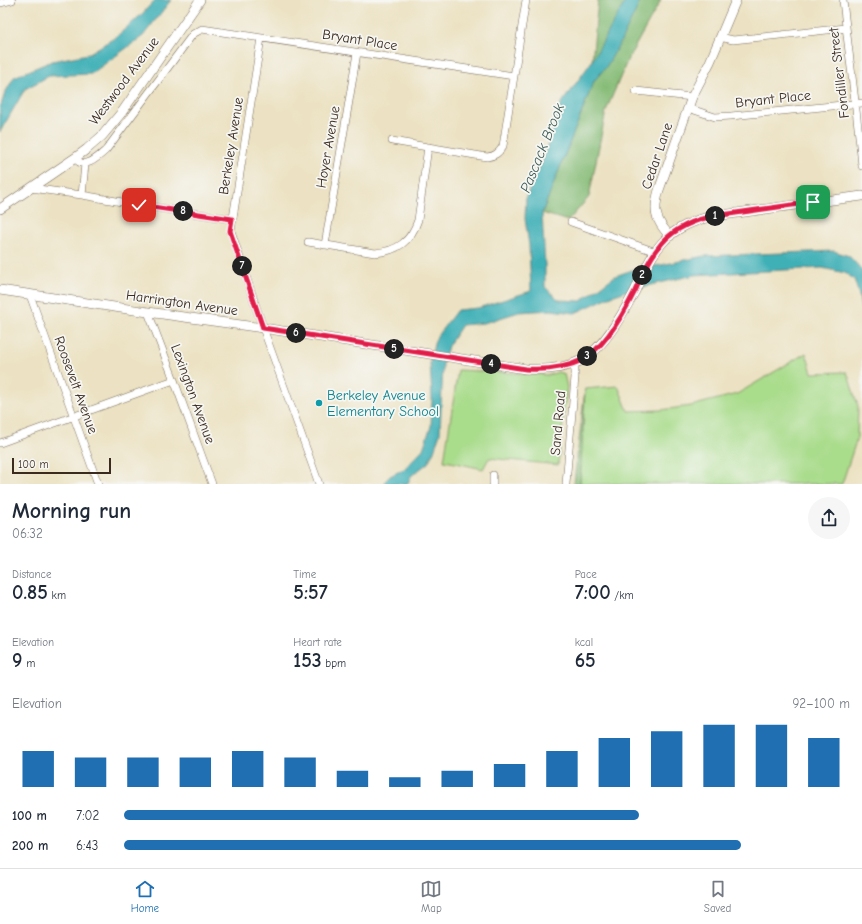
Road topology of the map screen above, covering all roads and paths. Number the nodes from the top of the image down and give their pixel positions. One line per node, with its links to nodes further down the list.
1 (12, 0): 6 (street)
2 (200, 0): 18 (street, Westwood Avenue)
3 (526, 0): 11 (street)
4 (736, 0): 8 (street, Cedar Lane)
5 (844, 0): 7 (street, Fondiller Street)
6 (0, 3)
7 (846, 28): 8 (street); 14 (street, Fondiller Street)
8 (720, 37): 13 (street, Cedar Lane)
9 (261, 38): 10 (street, Bryant Place); 19 (street, Bryant Place); 25 (street, Berkeley Avenue)
10 (357, 53): 11 (street, Bryant Place); 29 (street, Hoyer Avenue)
11 (514, 76): 17 (street)
12 (636, 91): 13 (street)
13 (692, 97): 15 (street, Cedar Lane)
14 (859, 103): 15 (street, Bryant Place); 20 (street, Fondiller Street)
15 (688, 108): 27 (street, Cedar Lane)
16 (392, 141): 17 (street)
17 (428, 147): 29 (street)
18 (75, 158): 19 (street); 21 (street, Westwood Avenue)
19 (85, 164): 22 (street)
20 (862, 166)
21 (31, 188): 22 (street); 24 (street, Westwood Avenue)
22 (82, 195): 25 (street)
23 (862, 196): 27 (street)
24 (0, 209)
25 (232, 219): 34 (street, Berkeley Avenue)
26 (571, 222): 30 (street)
27 (670, 236): 30 (street)
28 (308, 242): 29 (street)
29 (325, 245)
30 (656, 252): 35 (street)
31 (0, 290): 32 (street, Harrington Avenue)
32 (30, 295): 33 (street, Harrington Avenue); 37 (street, Roosevelt Avenue)
33 (148, 312): 34 (street, Harrington Avenue); 36 (street, Lexington Avenue)
34 (263, 328): 35 (street, Harrington Avenue); 42 (street, Berkeley Avenue)
35 (573, 364): 44 (street, Sand Road)
36 (174, 380): 37 (street); 41 (street, Lexington Avenue)
37 (74, 416): 38 (street); 40 (street, Roosevelt Avenue)
38 (0, 443)
39 (493, 475): 43 (street)
40 (98, 484)
41 (212, 484)
42 (319, 484)
43 (492, 484)
44 (566, 484)

